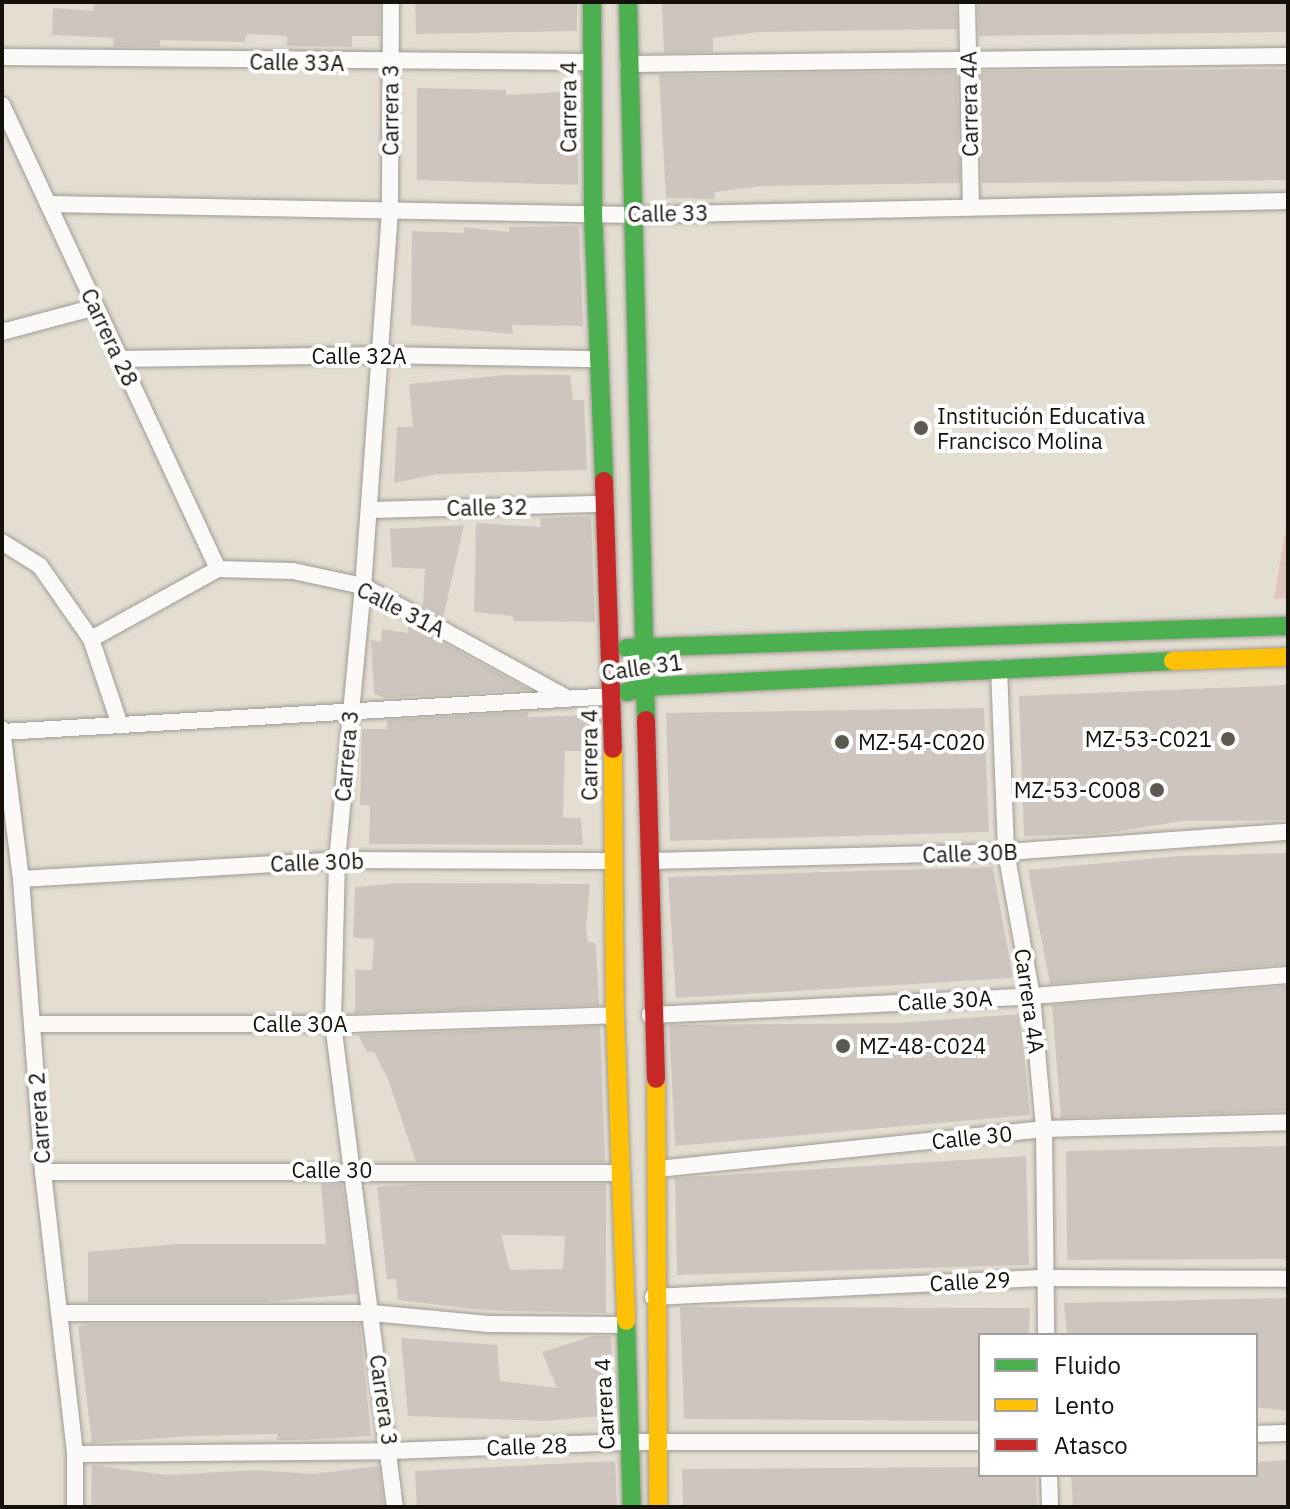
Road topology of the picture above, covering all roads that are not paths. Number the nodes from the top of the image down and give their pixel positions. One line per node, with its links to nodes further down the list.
1 (391, 2): 9 (street, Carrera 3)
2 (592, 2): 8 (main road, Carrera 4)
3 (628, 2): 10 (main road)
4 (967, 2): 7 (street, Carrera 4A)
5 (1288, 56): 7 (street)
6 (2, 57): 9 (street, Calle 33A)
7 (968, 57): 10 (street); 14 (street, Carrera 4A)
8 (592, 62): 9 (street, Calle 33A); 16 (main road, Carrera 4)
9 (390, 64): 15 (street, Carrera 3)
10 (628, 64): 17 (main road)
11 (2, 105): 13 (street, Carrera 28)
12 (1288, 201): 14 (street, Calle 33)
13 (48, 204): 15 (street, Calle 33); 18 (street, Carrera 28)
14 (971, 206): 17 (street, Calle 33)
15 (390, 211): 16 (street, Calle 33); 20 (street, Carrera 3)
16 (593, 213): 17 (street, Calle 33); 22 (main road, Carrera 4)
17 (634, 215): 30 (main road)
18 (96, 307): 19 (street); 21 (street, Carrera 28)
19 (2, 332)
20 (381, 355): 21 (street, Calle 32A); 22 (street, Calle 32A); 24 (street, Carrera 3)
21 (120, 359): 26 (street, Carrera 28)
22 (598, 359): 23 (main road, Carrera 4)
23 (606, 504): 24 (street, Calle 32); 31 (main road, Carrera 4)
24 (369, 510): 27 (street, Carrera 3)
25 (2, 542): 29 (street)
26 (218, 569): 27 (street, Calle 31A); 29 (street)
27 (363, 586): 36 (street, Calle 31A); 37 (street, Carrera 3)
28 (1288, 626): 30 (main road, Calle 31)
29 (91, 639): 38 (street)
30 (642, 648): 31 (main road, Calle 31); 34 (main road)
31 (610, 649): 35 (main road, Carrera 4)
32 (1288, 657): 33 (main road, Calle 31)
33 (999, 668): 34 (main road, Calle 31); 41 (street, Carrera 4A)
34 (641, 687): 35 (main road, Calle 31); 44 (main road)
35 (613, 696): 36 (street, Calle 31); 43 (main road, Carrera 4)
36 (568, 699): 37 (street, Calle 31)
37 (349, 712): 38 (street, Calle 31); 42 (street, Carrera 3)
38 (120, 725): 39 (street, Calle 31)
39 (2, 731): 45 (street, Carrera 2)
40 (1288, 832): 41 (street, Calle 30B)
41 (1006, 852): 44 (street, Calle 30B); 47 (street, Carrera 4A)
42 (337, 860): 43 (street, Calle 30b); 45 (street, Calle 30b); 51 (street, Carrera 3)
43 (614, 861): 48 (main road, Carrera 4)
44 (650, 861): 49 (main road)
45 (21, 879): 50 (street, Carrera 2)
46 (1288, 975): 47 (street, Calle 30A)
47 (1032, 996): 49 (street, Calle 30A); 53 (street, Carrera 4A)
48 (615, 1015): 51 (street, Calle 30A); 57 (main road, Carrera 4)
49 (650, 1015): 55 (main road)
50 (32, 1024): 51 (street, Calle 30A); 56 (street, Carrera 2)
51 (333, 1024): 54 (street, Carrera 3)
52 (1288, 1122): 53 (street, Calle 30)
53 (1044, 1129): 55 (street, Calle 30); 58 (street, Carrera 4A)
54 (352, 1169): 56 (street, Calle 30); 57 (street, Calle 30); 62 (street, Carrera 3)
55 (658, 1169): 60 (main road)
56 (43, 1172): 61 (street, Carrera 2)
57 (620, 1173): 63 (main road, Carrera 4)
58 (1046, 1278): 59 (street, Calle 29); 60 (street, Calle 29); 64 (street, Carrera 4A)
59 (1288, 1279)
60 (653, 1297): 68 (main road)
61 (59, 1313): 62 (street); 71 (street, Carrera 2)
62 (372, 1313): 63 (street); 70 (street, Carrera 3)
63 (624, 1325): 67 (main road, Carrera 4)
64 (1046, 1333)
65 (1288, 1433): 66 (street)
66 (1258, 1434)
67 (631, 1442): 68 (street, Calle 28); 70 (street, Calle 28); 75 (main road, Carrera 4)
68 (657, 1442): 69 (street, Calle 28); 76 (main road)
69 (978, 1442)
70 (392, 1451): 71 (street, Calle 28); 74 (street, Carrera 3)
71 (75, 1454): 73 (street, Carrera 2)
72 (1049, 1477): 77 (street)
73 (75, 1507)
74 (395, 1507)
75 (632, 1507)
76 (658, 1507)
77 (1050, 1507)

